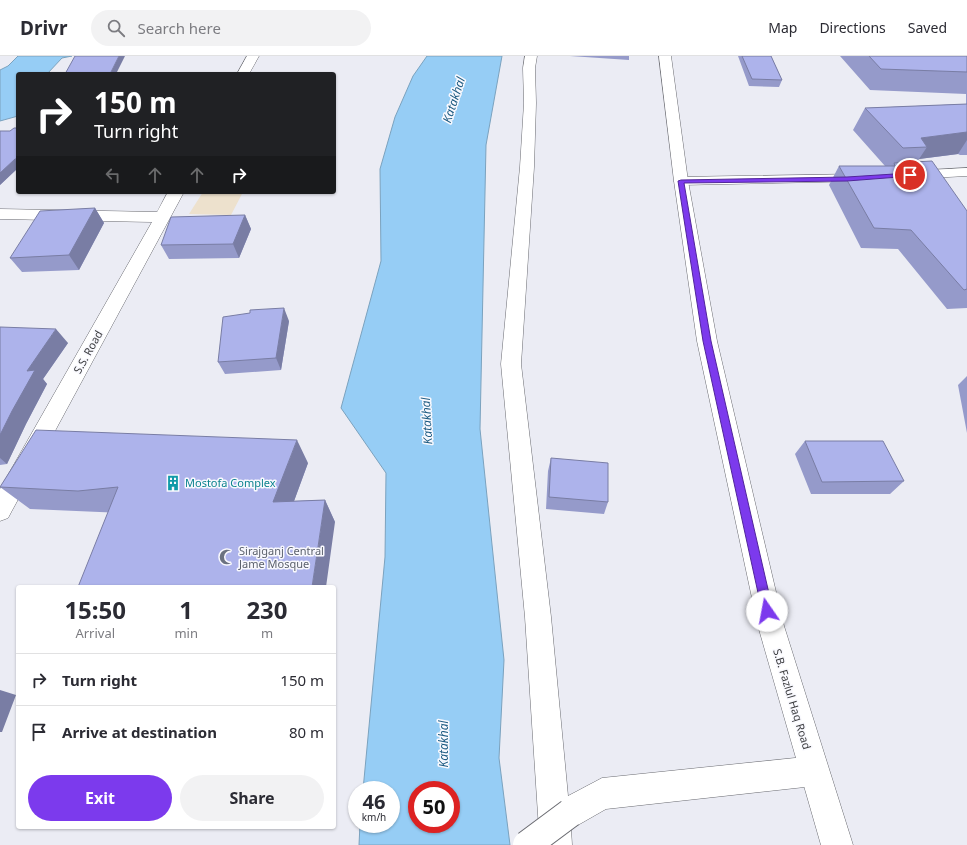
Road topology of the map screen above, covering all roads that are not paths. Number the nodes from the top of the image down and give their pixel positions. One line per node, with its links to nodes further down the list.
1 (253, 56): 4 (street)
2 (532, 56): 15 (street)
3 (664, 56): 8 (street, S.B. Fazlul Haq Road)
4 (244, 72)
5 (967, 172): 6 (street)
6 (896, 175)
7 (875, 177): 8 (street)
8 (681, 181): 13 (street, S.B. Fazlul Haq Road)
9 (175, 194): 11 (street, S.S. Road)
10 (0, 214): 11 (street)
11 (162, 217): 12 (street, S.S. Road)
12 (0, 511)
13 (814, 771): 14 (street, bridge); 16 (street, S.B. Fazlul Haq Road)
14 (527, 845)
15 (556, 845)
16 (837, 845)

